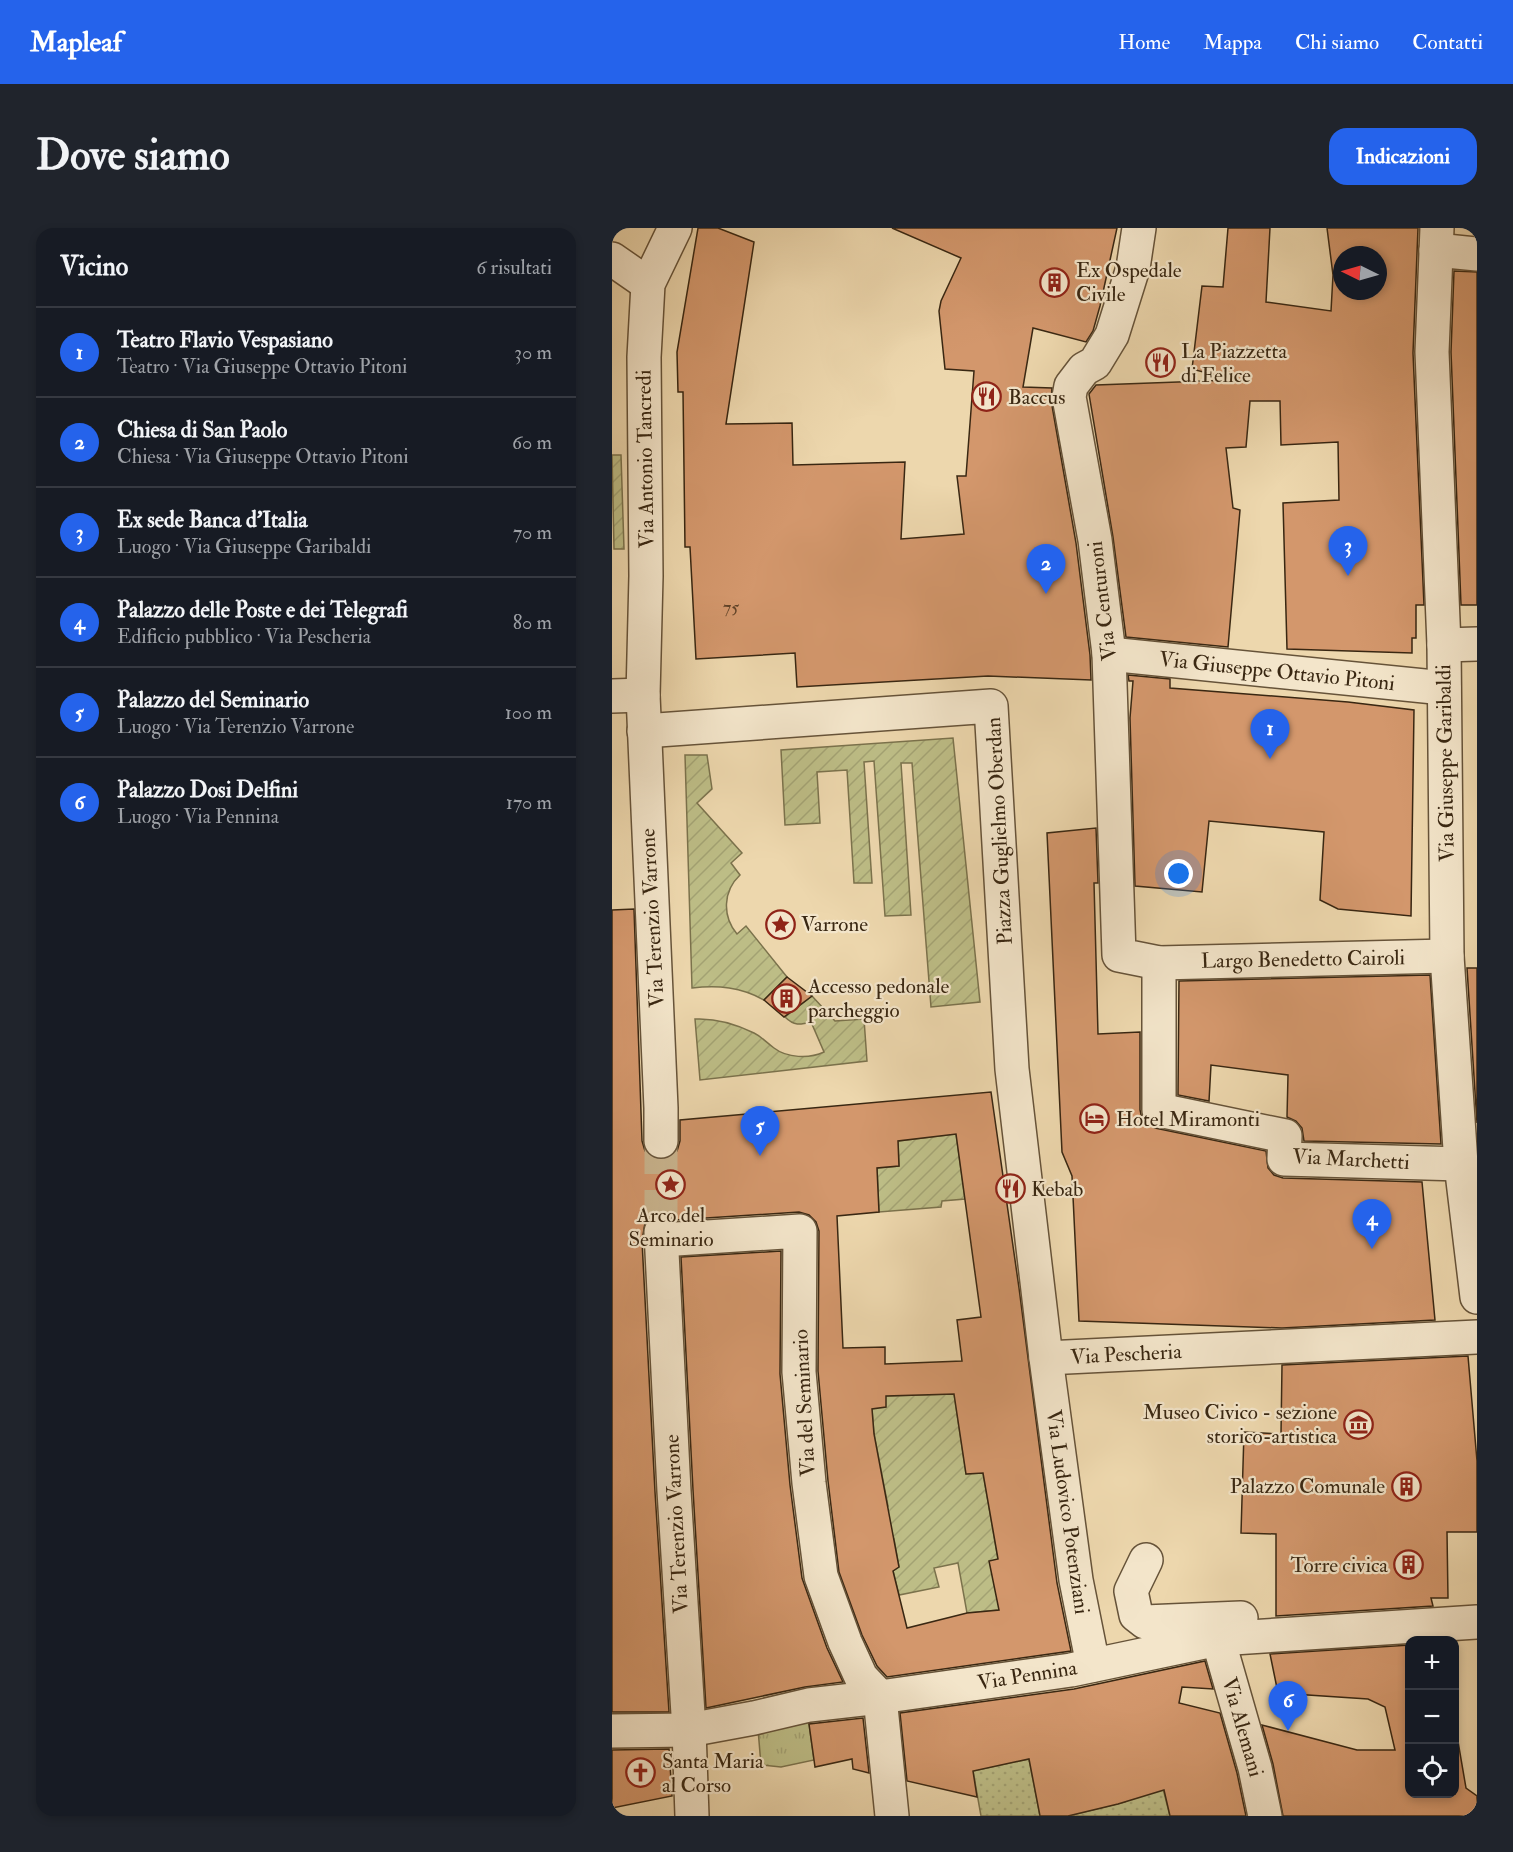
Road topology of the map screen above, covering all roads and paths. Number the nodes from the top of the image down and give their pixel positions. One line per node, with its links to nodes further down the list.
1 (675, 228): 6 (street, Via Antonio Tancredi)
2 (1139, 228): 9 (street, Via Centuroni)
3 (1437, 239): 4 (street); 8 (street, Via Giuseppe Garibaldi)
4 (1477, 254)
5 (612, 259): 6 (street)
6 (648, 284): 11 (street, Via Antonio Tancredi)
7 (1477, 644): 8 (street)
8 (1444, 645): 10 (street, Via Giuseppe Garibaldi)
9 (1109, 654): 10 (street, Via Giuseppe Ottavio Pitoni); 14 (street, Via Centuroni)
10 (1444, 688): 13 (street, Via Giuseppe Garibaldi)
11 (628, 695): 12 (street, Via Terenzio Varrone)
12 (644, 731): 16 (street, Piazza Guglielmo Oberdan); 17 (street, Via Terenzio Varrone)
13 (1447, 956): 14 (street, Largo Benedetto Cairoli); 15 (street, Via Giuseppe Garibaldi)
14 (1159, 963): 18 (street, Via Marchetti)
15 (1466, 1060): 18 (street, Via Giuseppe Garibaldi)
16 (1015, 1089): 22 (street, Via Pescheria)
17 (661, 1141)
18 (1461, 1164): 20 (street, Via Giuseppe Garibaldi)
19 (661, 1236): 28 (street, Via del Seminario); 29 (street, Via Terenzio Varrone)
20 (1477, 1297)
21 (1477, 1337): 22 (street, Via Pescheria)
22 (1046, 1358): 27 (street, Via Ludovico Potenziani)
23 (1146, 1560): 25 (street)
24 (1477, 1622): 25 (street, Via Pennina)
25 (1257, 1635): 26 (street, Via Pennina)
26 (1218, 1639): 27 (street, Via Pennina); 33 (street, Via Alemani)
27 (1093, 1665): 28 (street, Via Pennina)
28 (880, 1697): 29 (street, Via Pennina); 32 (street)
29 (689, 1730): 30 (street, Via Pennina); 31 (street, Via Terenzio Varrone)
30 (612, 1731)
31 (692, 1816)
32 (892, 1816)
33 (1266, 1816)

